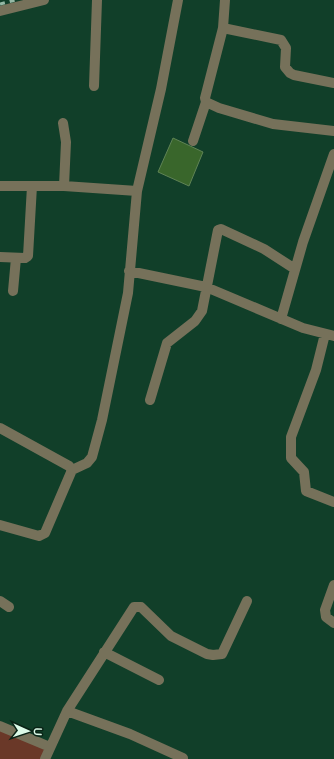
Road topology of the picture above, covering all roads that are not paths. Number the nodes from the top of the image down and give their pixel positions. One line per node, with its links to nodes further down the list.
1 (44, 0): 5 (street)
2 (97, 0): 8 (street)
3 (178, 0): 17 (street)
4 (225, 0): 6 (street)
5 (0, 11)
6 (223, 28): 7 (street); 9 (street)
7 (334, 83)
8 (94, 86)
9 (206, 102): 11 (street); 12 (street)
10 (64, 122): 16 (street)
11 (334, 131)
12 (193, 141)
13 (334, 154): 20 (street)
14 (0, 186): 15 (street)
15 (32, 186): 16 (street); 19 (street)
16 (64, 186): 17 (street)
17 (137, 191): 21 (street)
18 (0, 257): 19 (street)
19 (16, 258): 23 (street)
20 (295, 269): 22 (street); 24 (street)
21 (129, 271): 22 (street); 28 (street)
22 (206, 287): 24 (street); 26 (street)
23 (13, 291)
24 (281, 319): 25 (street)
25 (330, 335): 29 (street)
26 (150, 400)
27 (0, 428): 28 (street)
28 (72, 470): 30 (street)
29 (334, 502)
30 (0, 525)
31 (334, 585): 35 (street)
32 (0, 601): 34 (street)
33 (247, 601): 36 (street)
34 (9, 607)
35 (334, 623)
36 (104, 652): 37 (street); 38 (street)
37 (159, 680)
38 (67, 711): 40 (street); 41 (street)
39 (0, 726): 40 (street)
40 (50, 747): 42 (street)
41 (183, 758)
42 (45, 759)

